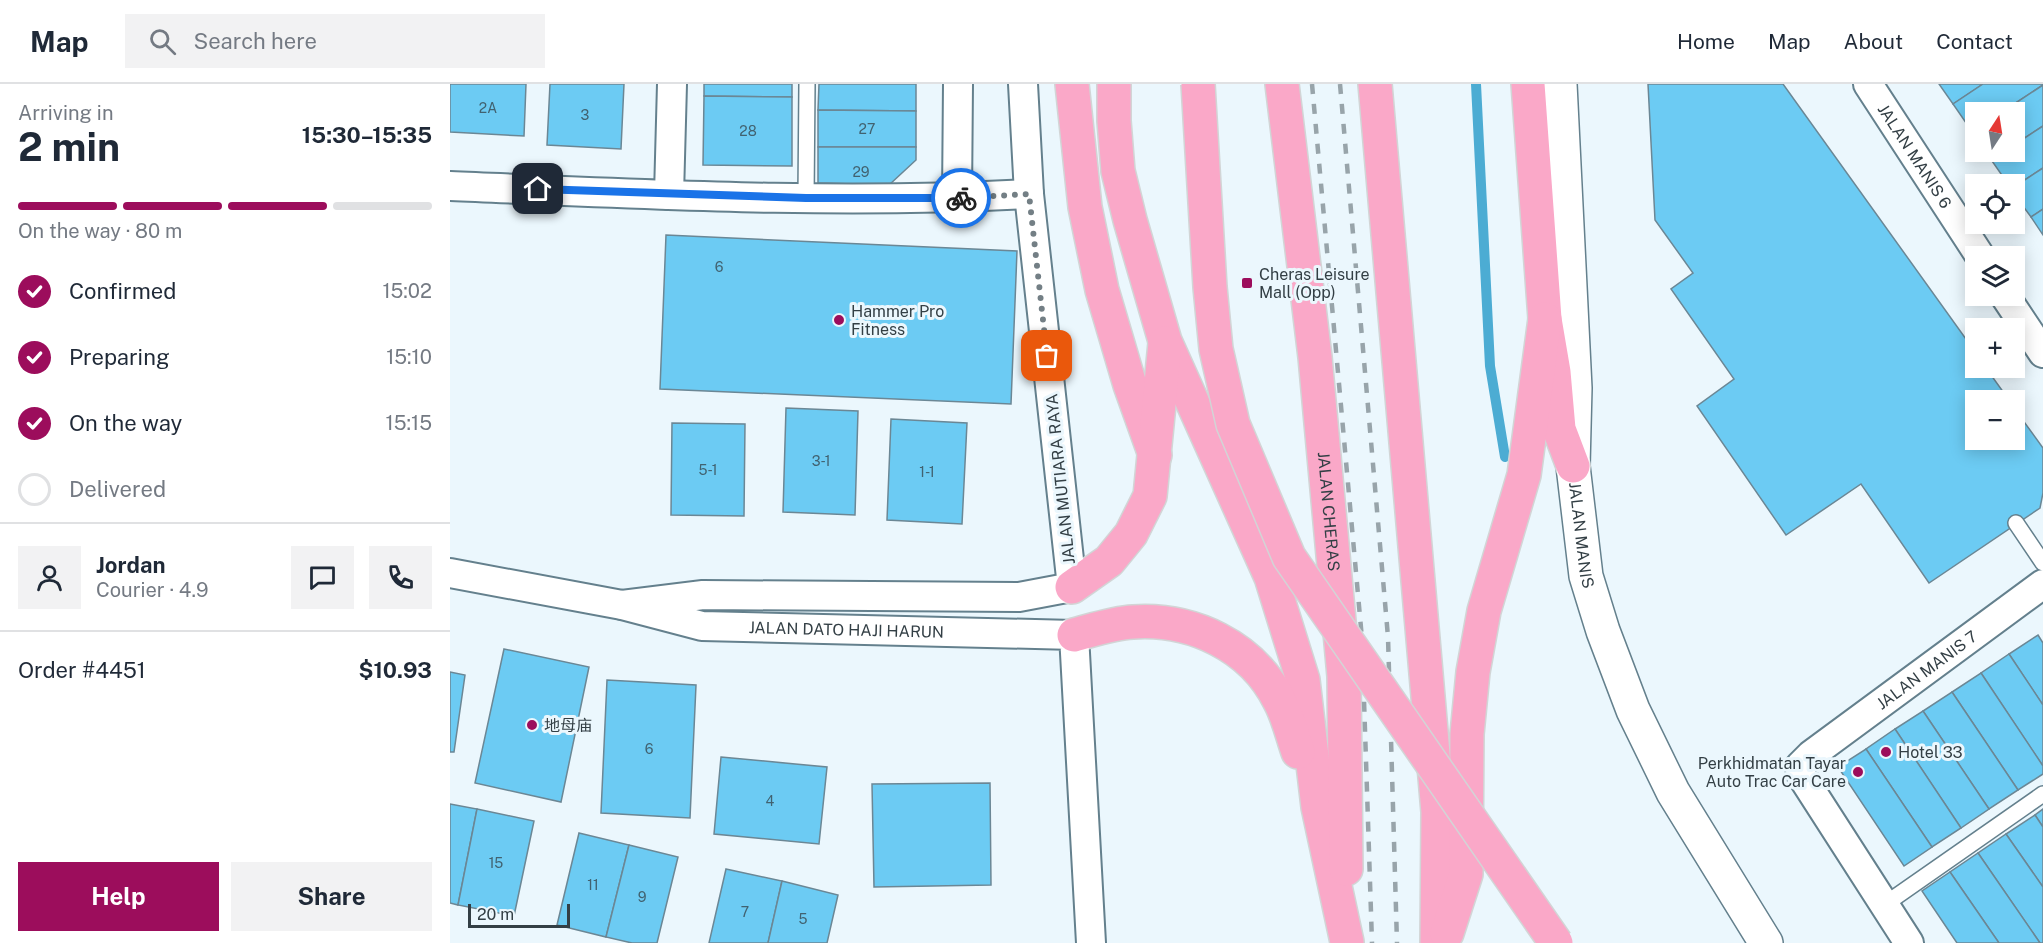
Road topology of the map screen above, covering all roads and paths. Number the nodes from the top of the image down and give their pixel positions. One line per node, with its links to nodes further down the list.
1 (672, 84): 15 (street)
2 (807, 84): 16 (lane)
3 (958, 84): 17 (street)
4 (1023, 84): 14 (street, JALAN MUTIARA RAYA)
5 (1072, 84): 23 (highway)
6 (1114, 84): 21 (highway)
7 (1198, 84): 39 (highway, bridge)
8 (1282, 84): 35 (highway, JALAN CHERAS)
9 (1375, 84): 37 (highway)
10 (1528, 84): 20 (highway)
11 (1560, 84): 24 (street, JALAN MANIS)
12 (1868, 84): 18 (street, JALAN MANIS 6)
13 (450, 186): 15 (street)
14 (1029, 194): 17 (street); 29 (street, JALAN MUTIARA RAYA)
15 (669, 195): 16 (street)
16 (806, 198): 17 (street)
17 (957, 198)
18 (1973, 246)
19 (2012, 306): 22 (street)
20 (1545, 319): 24 (highway); 38 (highway)
21 (1165, 341): 23 (highway); 33 (highway)
22 (2043, 353)
23 (1155, 455): 29 (highway)
24 (1573, 466): 40 (street, JALAN MANIS)
25 (2016, 524): 26 (lane)
26 (2043, 563)
27 (450, 573): 30 (street, JALAN DATO HAJI HARUN)
28 (2043, 584): 34 (street, JALAN MANIS 7)
29 (1072, 587): 30 (street, JALAN DATO HAJI HARUN)
30 (622, 605): 31 (street, JALAN DATO HAJI HARUN)
31 (1074, 635): 33 (highway); 36 (street)
32 (2043, 794): 34 (lane)
33 (1318, 807): 35 (highway)
34 (1884, 905): 41 (street)
35 (1347, 942)
36 (1091, 943)
37 (1437, 943)
38 (1443, 943)
39 (1556, 943)
40 (1766, 943)
41 (1909, 943)

